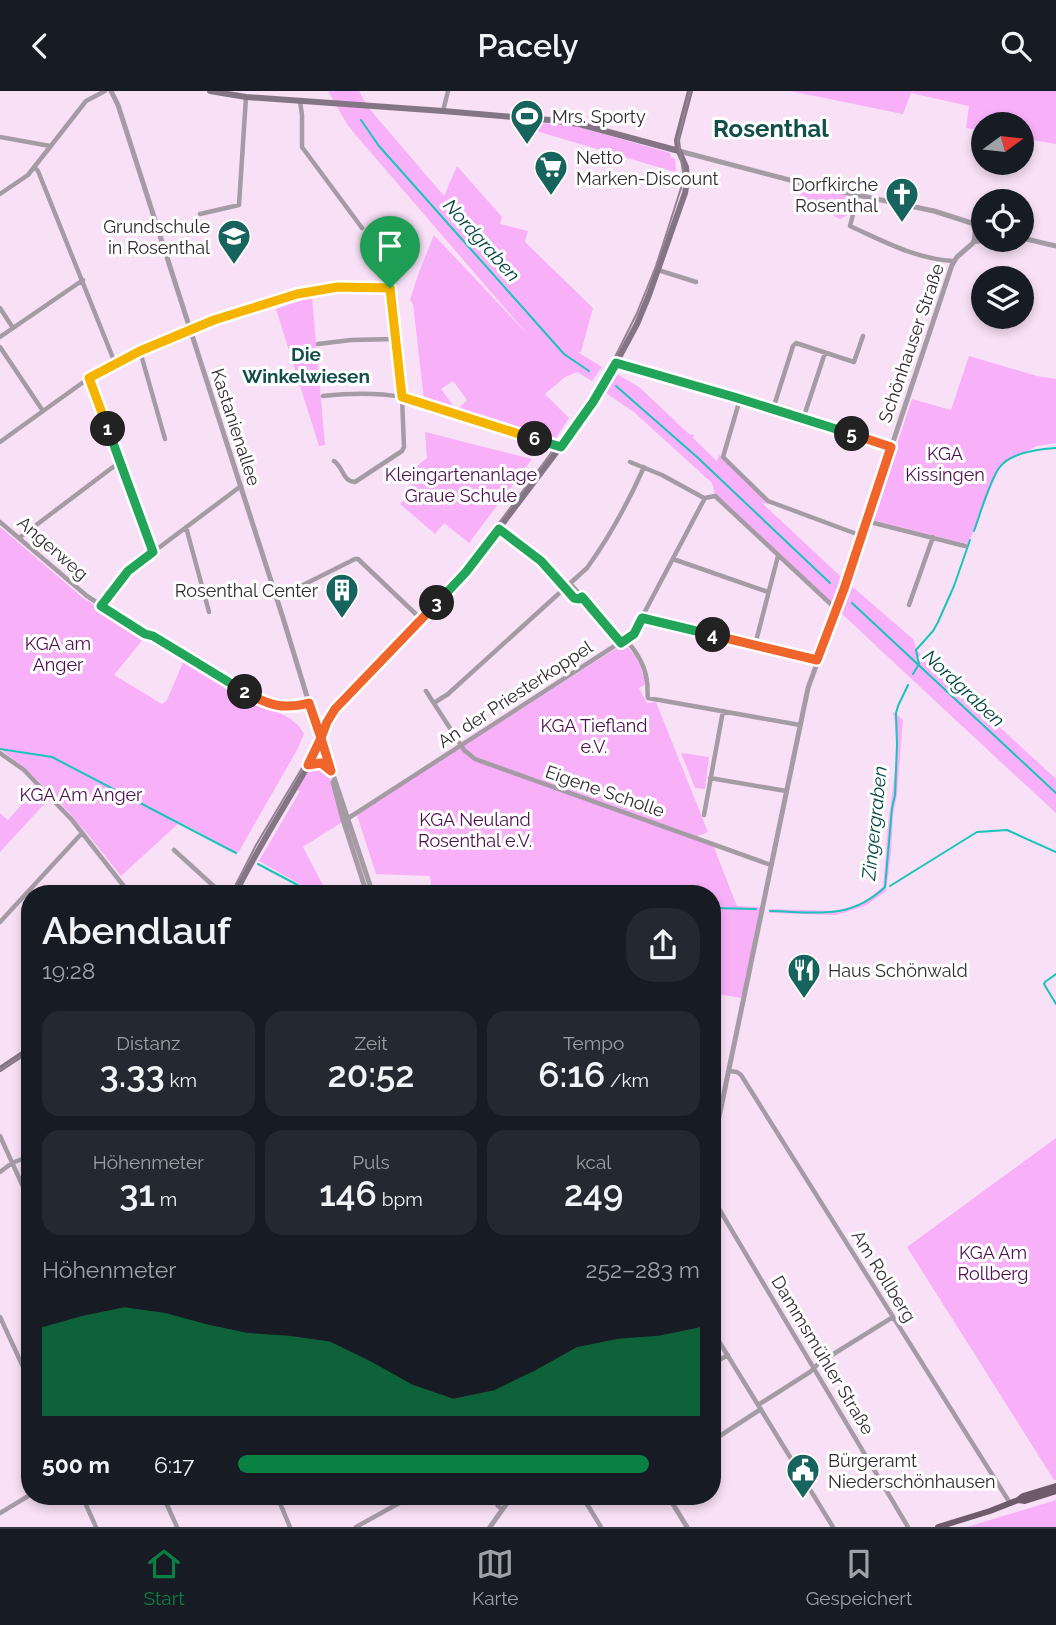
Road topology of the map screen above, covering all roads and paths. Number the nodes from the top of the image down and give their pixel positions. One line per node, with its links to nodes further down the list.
1 (104, 91): 10 (street)
2 (111, 91): 29 (street, Kastanienallee)
3 (210, 91): 6 (main road)
4 (448, 91): 8 (street)
5 (690, 91): 11 (main road)
6 (246, 97): 7 (main road); 15 (street)
7 (300, 101): 8 (main road); 17 (street)
8 (443, 111): 11 (main road)
9 (0, 137): 10 (street)
10 (50, 146): 12 (street)
11 (679, 151): 14 (street); 22 (main road)
12 (34, 167): 13 (street); 24 (street)
13 (0, 194)
14 (858, 195): 16 (street); 21 (street)
15 (200, 214)
16 (971, 223)
17 (362, 228)
18 (1034, 241): 20 (street)
19 (971, 245): 21 (street, Schönhauser Straße)
20 (1056, 246)
21 (953, 261): 49 (street, Schönhauser Straße)
22 (658, 271): 25 (street); 38 (main road)
23 (389, 273): 26 (street)
24 (83, 280): 28 (street); 37 (street)
25 (695, 282)
26 (390, 288): 29 (street); 32 (street)
27 (0, 308): 28 (street)
28 (13, 328): 31 (street)
29 (190, 330): 35 (street); 54 (street, Kastanienallee)
30 (863, 336): 36 (street)
31 (0, 337)
32 (395, 339): 33 (street); 41 (street)
33 (318, 344)
34 (0, 347): 44 (street)
35 (140, 351): 37 (street); 46 (street)
36 (825, 353): 43 (street); 45 (street)
37 (115, 363): 39 (street)
38 (616, 363): 42 (street); 48 (main road)
39 (89, 378): 44 (street); 50 (street)
40 (323, 396): 41 (street)
41 (402, 397): 48 (street); 51 (street)
42 (740, 399): 43 (street); 60 (street)
43 (773, 409): 45 (street)
44 (43, 411): 47 (street)
45 (803, 419): 49 (street)
46 (165, 439)
47 (0, 442)
48 (561, 447): 59 (main road)
49 (891, 447): 56 (street, Schönhauser Straße)
50 (121, 461): 62 (street); 64 (street)
51 (334, 461)
52 (630, 462): 53 (street)
53 (644, 467): 55 (street); 67 (street)
54 (241, 486): 58 (street); 71 (street, Kastanienallee)
55 (705, 498): 65 (street); 66 (street, An der Priesterkoppel)
56 (866, 521): 60 (street, Schönhauser Straße); 61 (street)
57 (0, 522): 62 (street, Angerweg)
58 (186, 527): 64 (street); 75 (street)
59 (499, 529): 68 (street); 77 (main road)
60 (862, 536): 74 (street, Schönhauser Straße)
61 (933, 537): 63 (street); 72 (street)
62 (19, 538): 73 (street, Angerweg)
63 (965, 545)
64 (153, 552): 73 (street)
65 (778, 556): 69 (street); 74 (street)
66 (673, 558): 69 (street); 76 (street, An der Priesterkoppel)
67 (570, 583): 68 (street); 70 (street)
68 (565, 588): 70 (street); 83 (street)
69 (768, 592): 79 (street)
70 (582, 597): 78 (street)
71 (277, 598): 77 (street); 82 (street, Kastanienallee)
72 (909, 605)
73 (101, 606): 82 (street, Angerweg)
74 (836, 609): 80 (street, Schönhauser Straße)
75 (209, 612)
76 (642, 618): 78 (street, An der Priesterkoppel); 79 (street)
77 (421, 619): 86 (main road)
78 (623, 641): 84 (street); 87 (street, An der Priesterkoppel)
79 (755, 645): 80 (street)
80 (817, 660): 85 (street, Schönhauser Straße)
81 (426, 691): 83 (street, Eigene Scholle)
82 (309, 703): 86 (street, Kastanienallee)
83 (434, 703): 87 (street, Eigene Scholle)
84 (723, 711): 85 (street); 91 (street)
85 (800, 725): 92 (street, Schönhauser Straße)
86 (321, 738): 89 (main road); 90 (street, Kastanienallee)
87 (461, 745): 94 (street, An der Priesterkoppel); 97 (street, Eigene Scholle)
88 (0, 753): 95 (street)
89 (308, 765): 90 (street); 101 (main road)
90 (332, 771): 94 (street, Kastanienallee)
91 (710, 778): 92 (street); 93 (street)
92 (786, 791): 97 (street, Schönhauser Straße)
93 (704, 815)
94 (346, 819): 102 (street, Kastanienallee); 103 (street, Kastanienallee)
95 (82, 833): 98 (street); 99 (street)
96 (174, 850): 100 (street)
97 (771, 865): 108 (street, Schönhauser Straße)
98 (34, 885)
99 (123, 885)
100 (212, 885)
101 (237, 885)
102 (364, 885)
103 (370, 885)
104 (21, 899): 105 (street)
105 (0, 922)
106 (21, 1055): 107 (main road)
107 (0, 1069)
108 (729, 1071): 109 (street, Schönhauser Straße); 117 (street, Am Rollberg)
109 (721, 1109)
110 (0, 1136): 112 (street)
111 (21, 1160): 112 (street)
112 (12, 1163): 113 (street); 114 (street)
113 (0, 1171)
114 (21, 1182)
115 (721, 1212): 122 (street, Dammsmühler Straße)
116 (0, 1317): 121 (street)
117 (893, 1317): 122 (street); 128 (street, Am Rollberg)
118 (721, 1345): 119 (street)
119 (727, 1355): 120 (street); 123 (street)
120 (721, 1359)
121 (21, 1362)
122 (814, 1367): 123 (street); 147 (street, Dammsmühler Straße)
123 (759, 1407): 124 (street); 146 (street)
124 (721, 1434)
125 (1056, 1486): 128 (main road)
126 (1056, 1491): 128 (main road)
127 (21, 1500): 138 (street)
128 (1014, 1502): 148 (main road)
129 (86, 1505): 139 (street)
130 (167, 1505): 140 (street)
131 (281, 1505): 141 (street)
132 (396, 1505): 142 (street)
133 (498, 1505): 137 (street)
134 (505, 1505): 137 (street)
135 (588, 1505): 144 (street)
136 (674, 1505): 145 (street)
137 (502, 1509): 143 (street)
138 (0, 1513)
139 (96, 1527)
140 (177, 1527)
141 (290, 1527)
142 (356, 1527)
143 (490, 1527)
144 (601, 1527)
145 (687, 1527)
146 (833, 1527)
147 (908, 1527)
148 (938, 1527)

